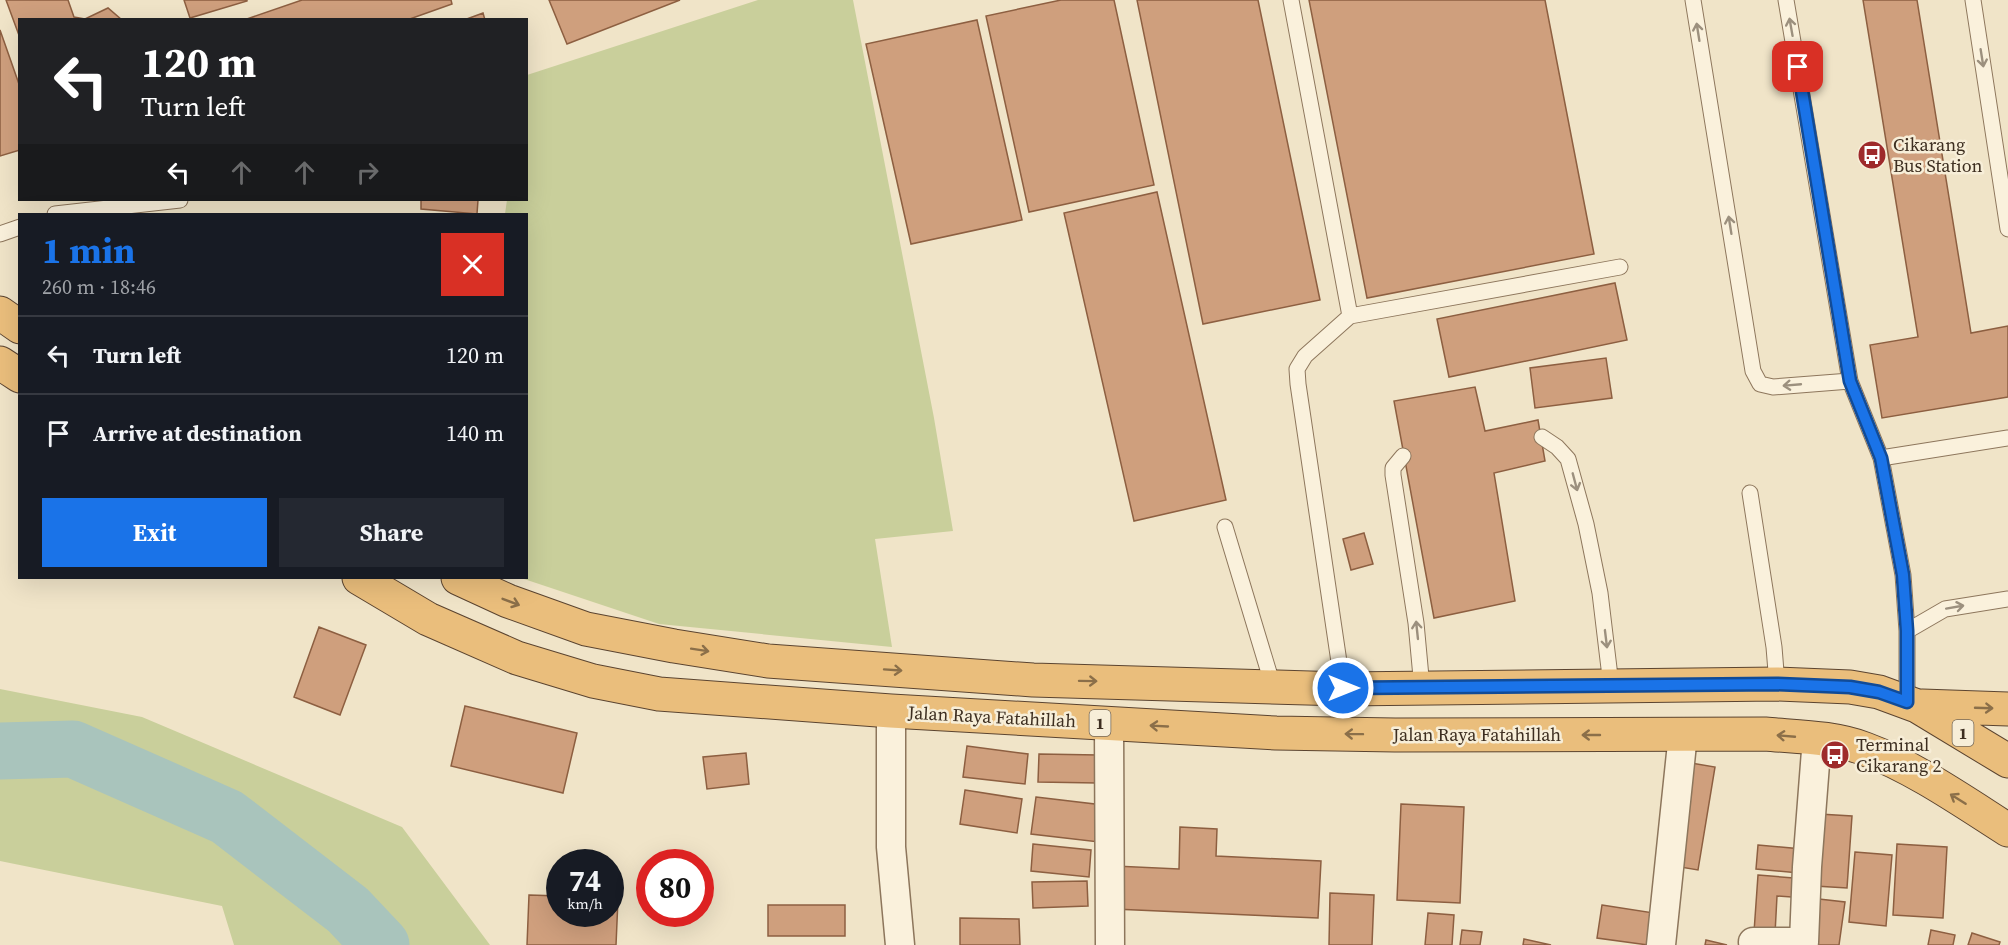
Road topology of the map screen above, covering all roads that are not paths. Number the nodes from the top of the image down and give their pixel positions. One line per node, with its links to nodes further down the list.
1 (1291, 0): 12 (lane)
2 (1693, 0): 16 (lane, one-way to 2)
3 (1786, 0): 16 (lane, one-way to 3)
4 (1973, 0): 8 (lane, one-way to 8)
5 (171, 201): 6 (lane)
6 (64, 213)
7 (18, 228): 9 (lane)
8 (2008, 229)
9 (0, 234)
10 (1620, 267): 12 (lane)
11 (0, 314): 13 (highway)
12 (1350, 316): 30 (lane)
13 (18, 326)
14 (0, 363): 15 (highway)
15 (18, 375)
16 (1850, 381): 20 (lane)
17 (1542, 437): 28 (lane, one-way to 28)
18 (2008, 438): 20 (lane)
19 (1403, 456): 31 (lane, one-way to 19)
20 (1881, 458): 26 (lane)
21 (1750, 493): 27 (lane)
22 (1225, 527): 29 (lane)
23 (361, 579): 34 (highway, Jalan Raya Fatahillah / 1)
24 (460, 579): 29 (highway, 1, one-way to 29)
25 (2008, 600): 26 (lane, one-way to 25)
26 (1907, 631): 32 (lane)
27 (1777, 684): 28 (highway, 1); 32 (highway, 1)
28 (1611, 685): 31 (highway, 1)
29 (1273, 686): 30 (highway, 1)
30 (1343, 688): 31 (highway, 1)
31 (1422, 688)
32 (1912, 704): 33 (highway, 1, one-way to 33); 38 (highway, 1)
33 (2008, 709)
34 (891, 711): 35 (highway, Jalan Raya Fatahillah / 1); 41 (street)
35 (1109, 724): 36 (highway, Jalan Raya Fatahillah / 1, one-way to 35); 42 (street)
36 (1683, 734): 37 (highway, Jalan Raya Fatahillah / 1, one-way to 36); 43 (street)
37 (1817, 738): 39 (highway, Jalan Raya Fatahillah / 1, one-way to 37); 40 (street)
38 (2008, 761)
39 (2008, 830)
40 (1769, 943)
41 (900, 945)
42 (1110, 945)
43 (1661, 945)

